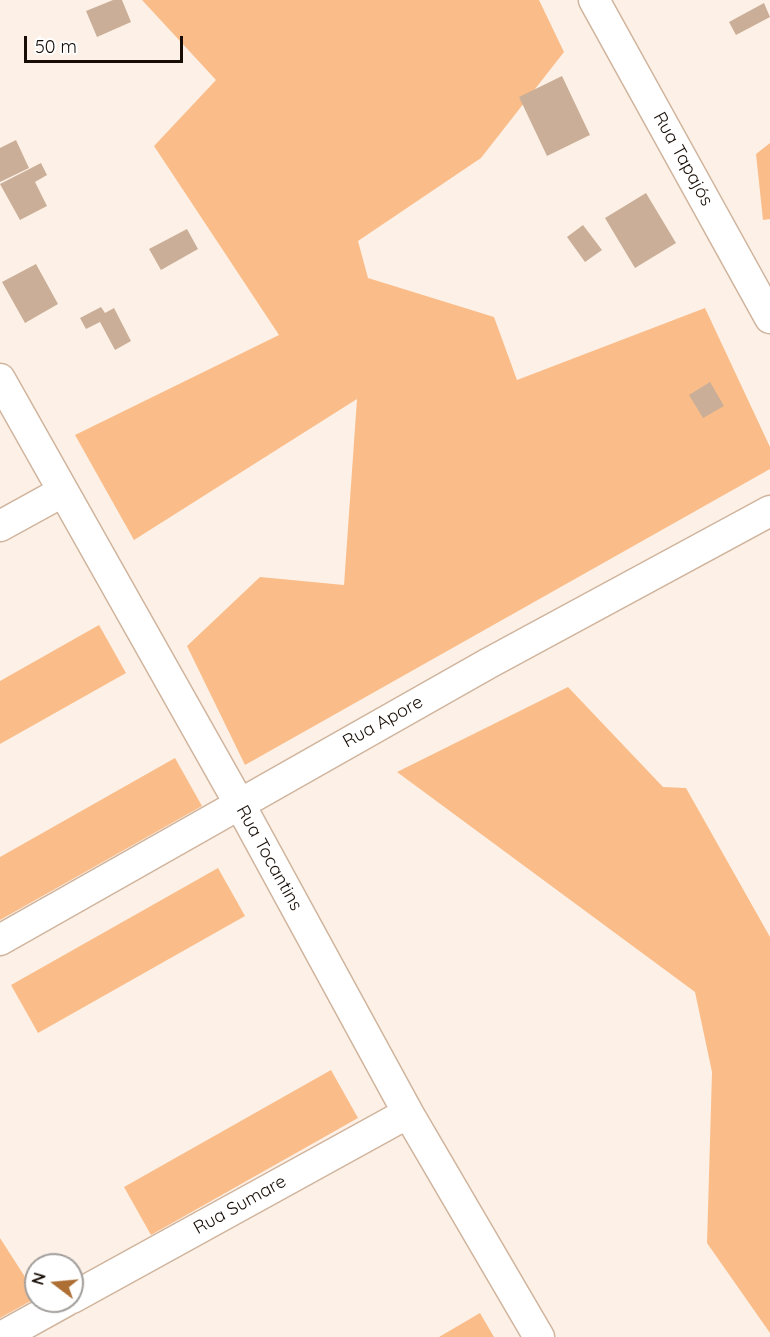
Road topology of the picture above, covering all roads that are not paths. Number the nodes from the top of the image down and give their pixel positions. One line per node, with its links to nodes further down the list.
1 (594, 0): 2 (street, Rua Tapajós)
2 (770, 318)
3 (0, 379): 4 (street, Rua Tocantins)
4 (62, 492): 6 (street); 7 (street, Rua Tocantins)
5 (770, 511): 7 (street, Rua Apore)
6 (0, 526)
7 (239, 803): 8 (street, Rua Apore); 9 (street, Rua Tocantins)
8 (0, 940)
9 (408, 1113): 10 (street, Rua Sumare); 13 (street, Rua Tocantins)
10 (84, 1291)
11 (44, 1313): 12 (street)
12 (1, 1337)
13 (539, 1337)

